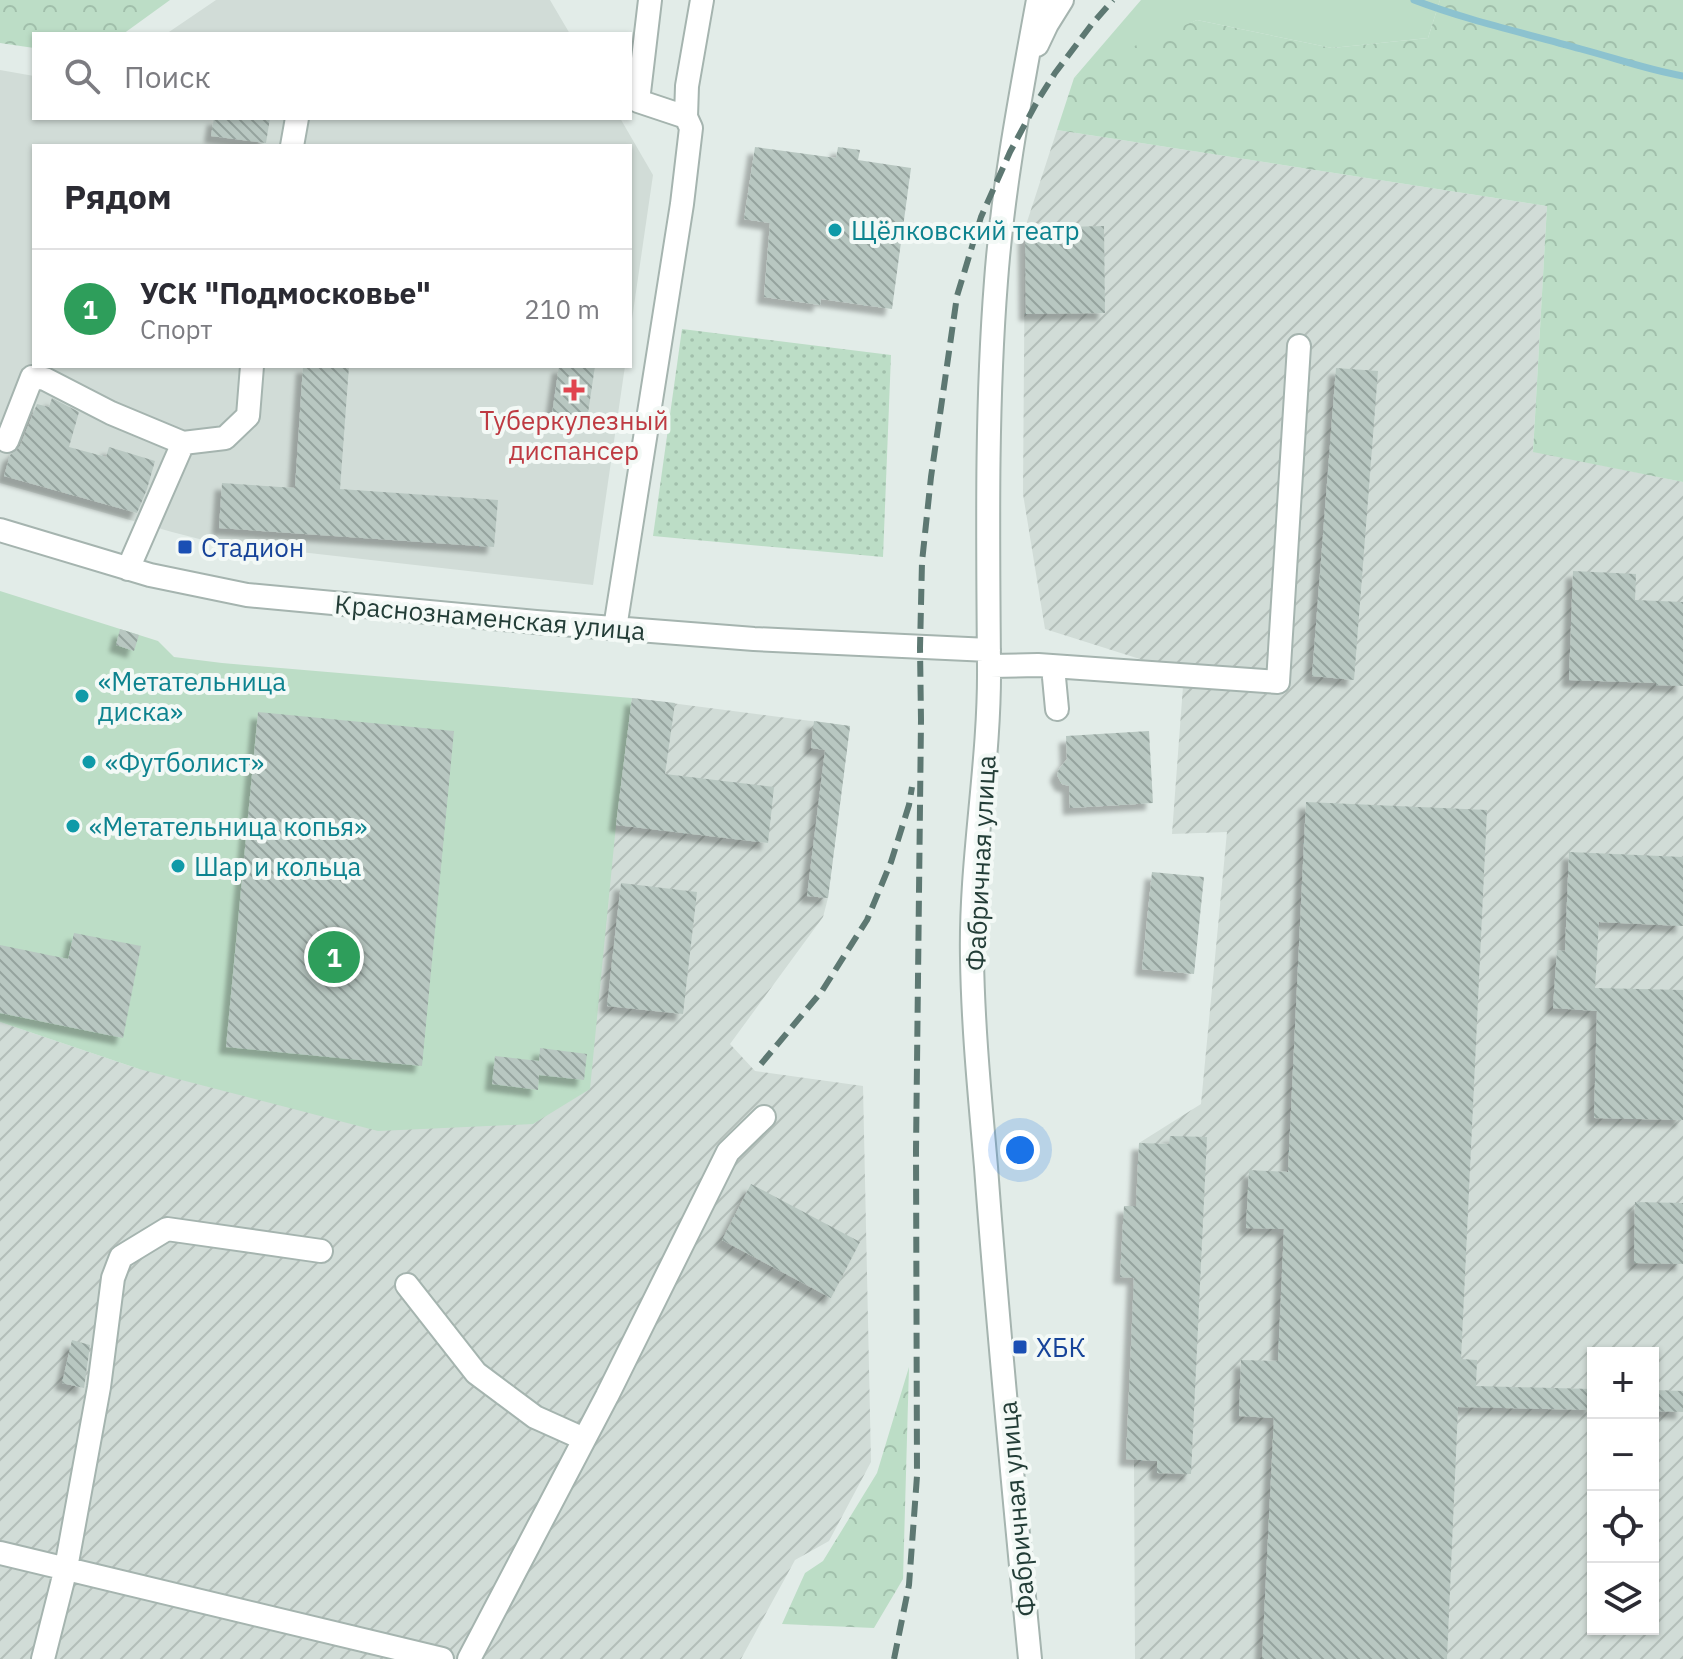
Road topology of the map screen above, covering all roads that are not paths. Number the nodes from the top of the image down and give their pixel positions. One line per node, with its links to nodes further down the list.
1 (650, 0): 6 (street)
2 (702, 0): 6 (street)
3 (1062, 0): 5 (street, Фабричная улица)
4 (1034, 1): 5 (street, Фабричная улица)
5 (1025, 68): 16 (street, Фабричная улица)
6 (686, 117): 15 (street)
7 (297, 120): 8 (street)
8 (292, 144)
9 (1299, 346): 17 (street, Краснознаменская улица)
10 (252, 368): 12 (street)
11 (7, 441): 12 (street)
12 (183, 443): 14 (street)
13 (0, 530): 14 (street, Краснознаменская улица)
14 (128, 569): 15 (street, Краснознаменская улица)
15 (615, 628): 16 (street, Краснознаменская улица)
16 (989, 658): 17 (street, Краснознаменская улица); 28 (street, Фабричная улица)
17 (1053, 667): 18 (street)
18 (1057, 709)
19 (764, 1117): 22 (street)
20 (321, 1251): 24 (street)
21 (407, 1285): 22 (street)
22 (584, 1439): 27 (street)
23 (0, 1553): 24 (street)
24 (66, 1568): 25 (street); 26 (street)
25 (43, 1659)
26 (442, 1659)
27 (469, 1659)
28 (1030, 1659)

